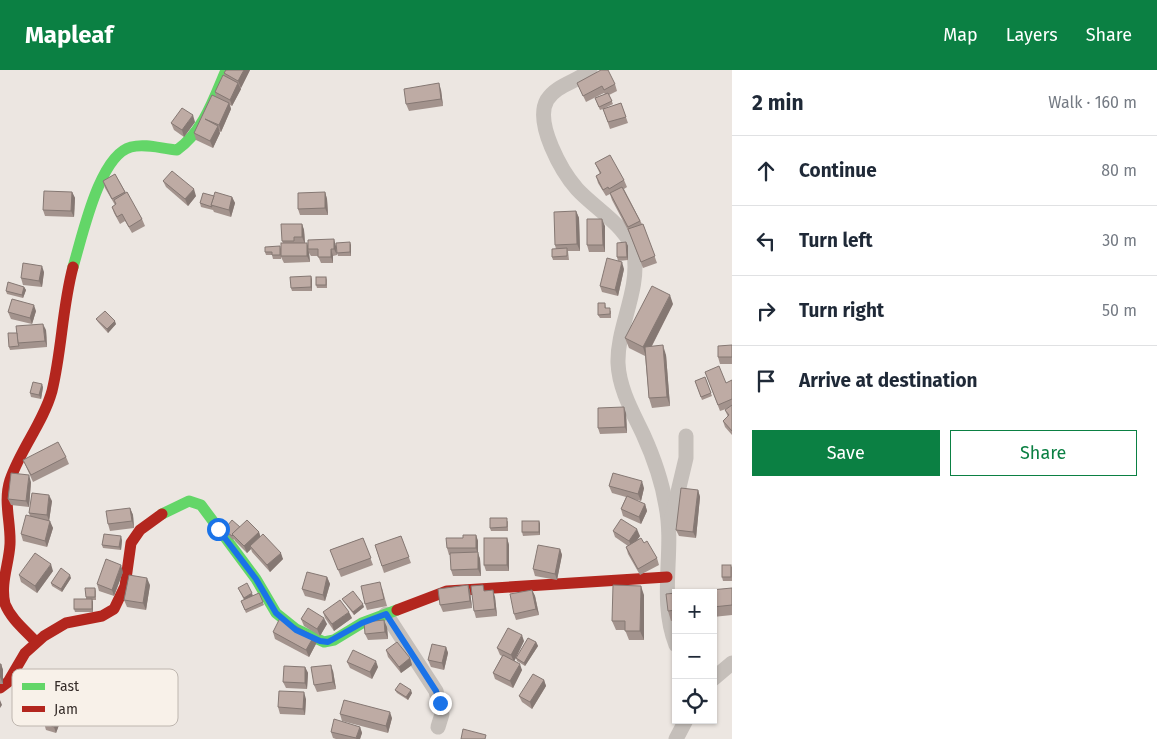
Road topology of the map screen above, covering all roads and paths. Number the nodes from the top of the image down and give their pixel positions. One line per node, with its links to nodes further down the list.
1 (226, 70): 8 (street)
2 (590, 70): 4 (street)
3 (686, 436): 4 (street)
4 (668, 530): 5 (street)
5 (667, 577): 6 (street); 7 (street)
6 (386, 614): 8 (street); 15 (street)
7 (673, 634)
8 (36, 642): 10 (street)
9 (732, 662): 12 (street)
10 (15, 669)
11 (12, 675): 13 (street)
12 (717, 675)
13 (0, 688)
14 (684, 724): 16 (street)
15 (438, 727)
16 (676, 739)

